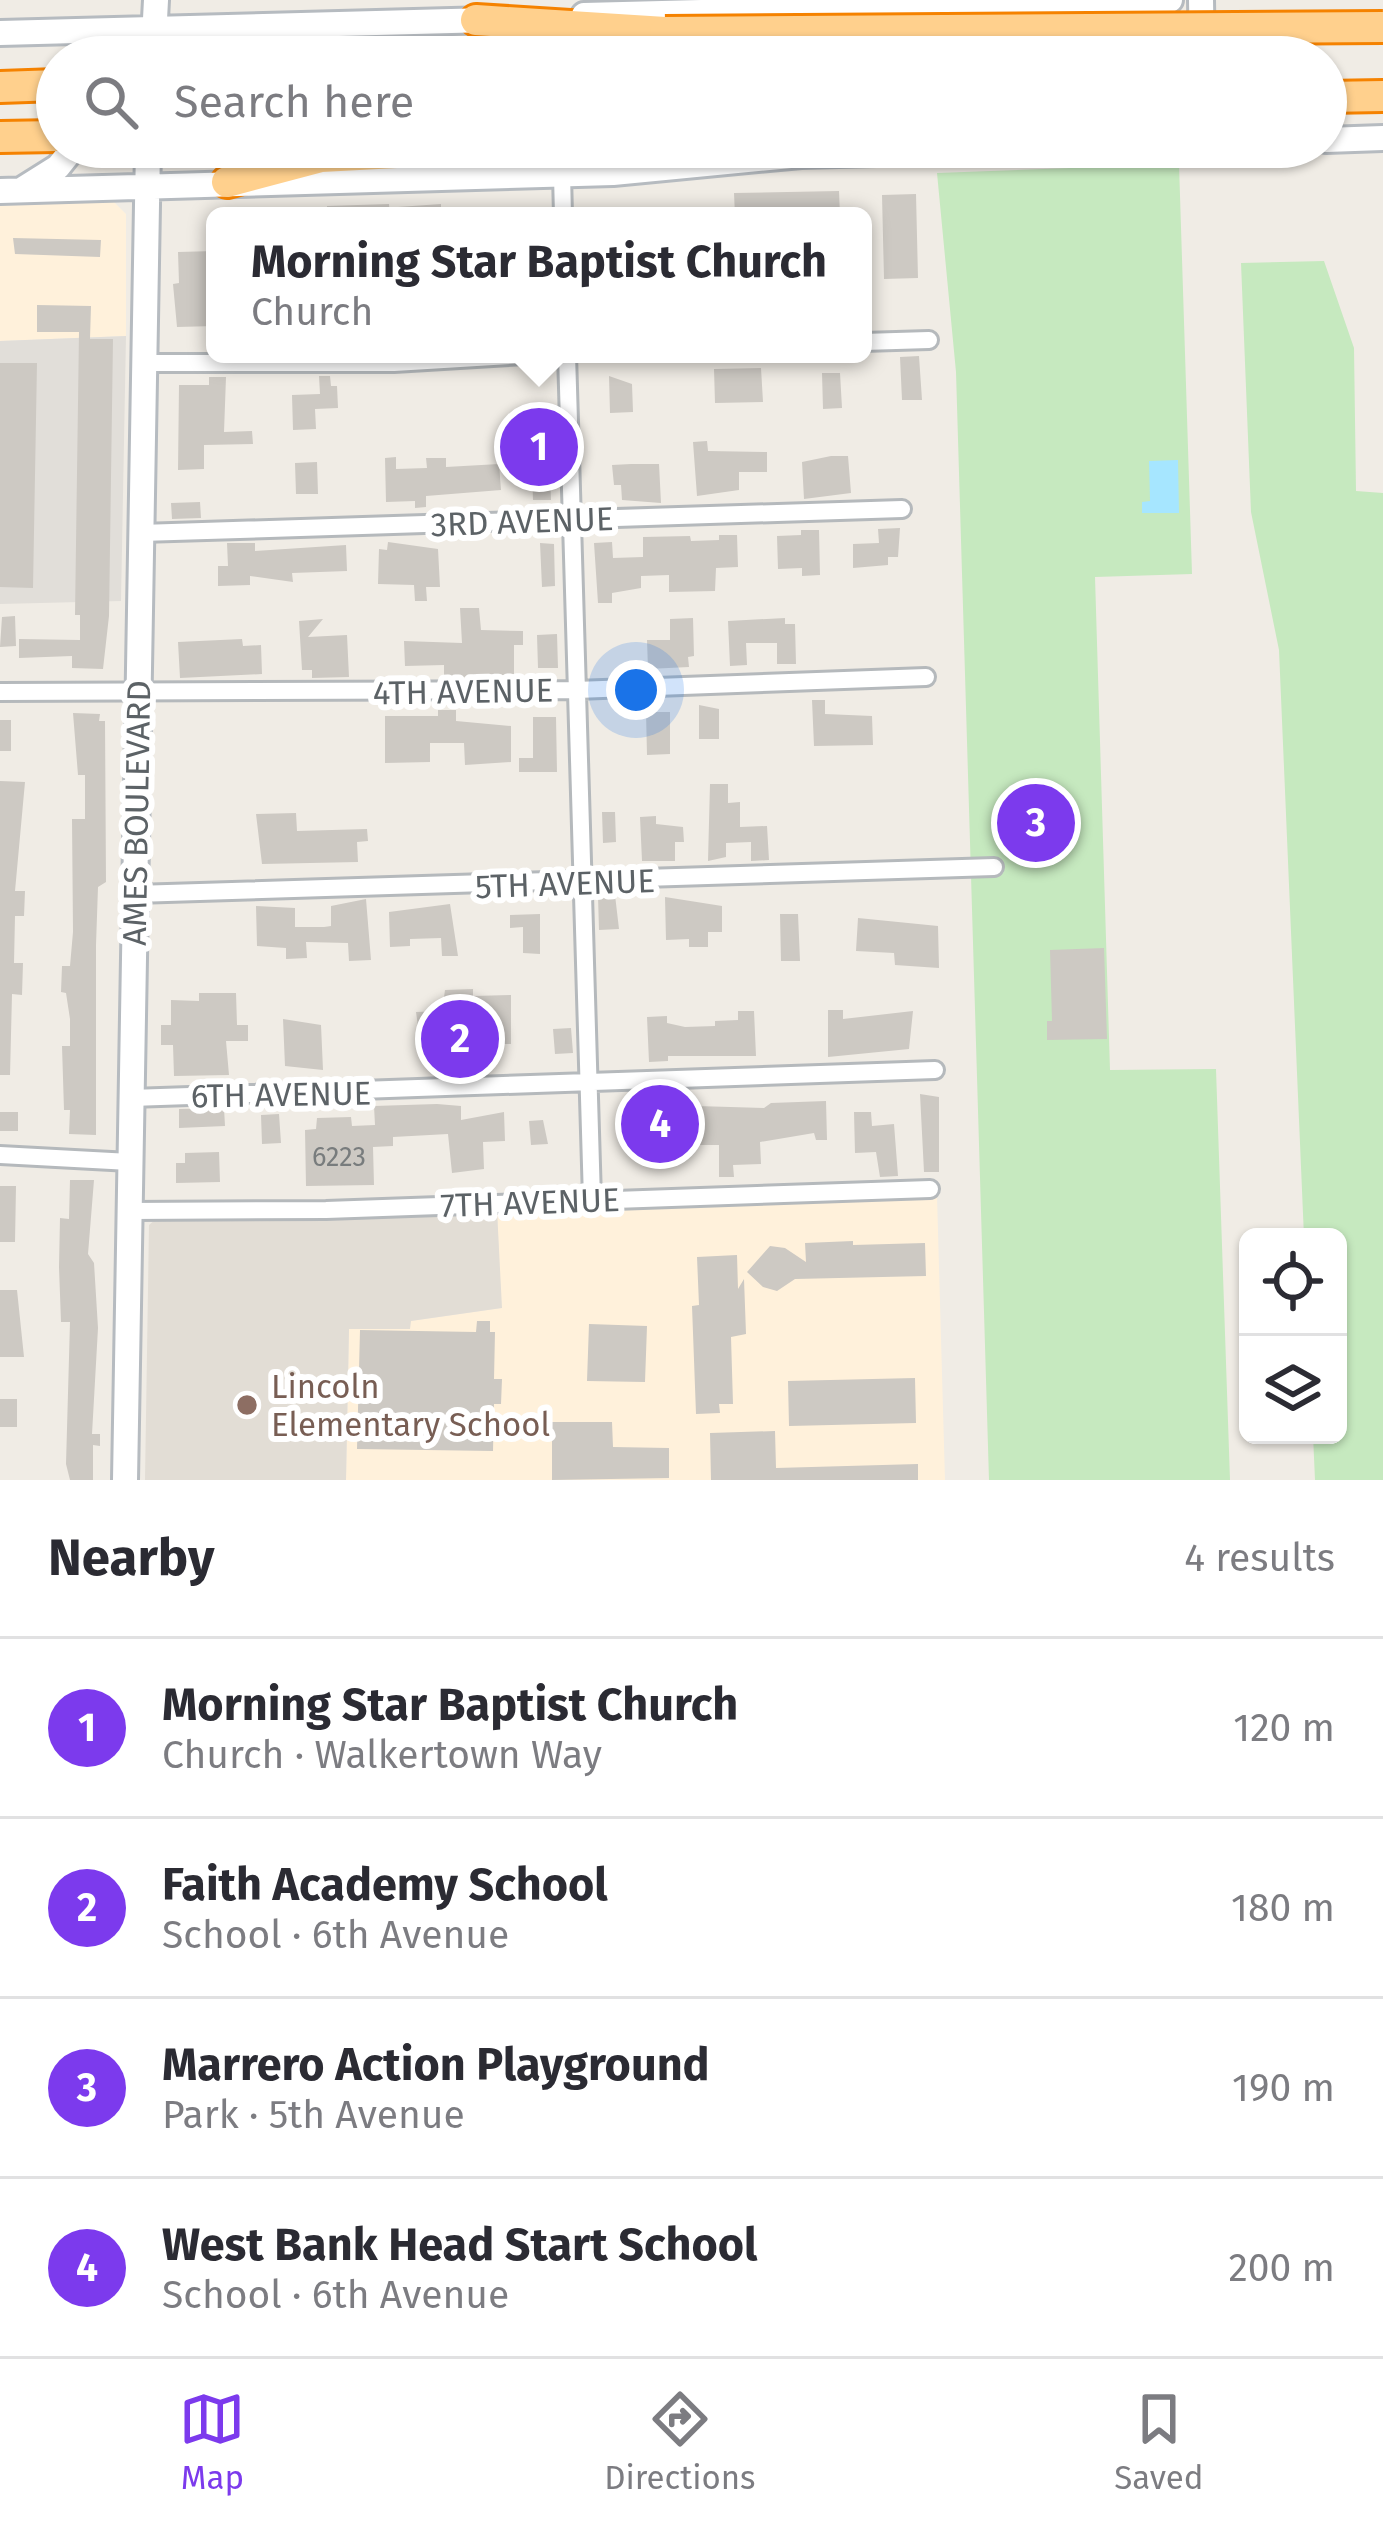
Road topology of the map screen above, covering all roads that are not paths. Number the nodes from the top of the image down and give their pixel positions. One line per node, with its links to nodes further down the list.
1 (159, 0): 9 (main road)
2 (1170, 0): 5 (main road)
3 (1201, 0): 13 (main road)
4 (813, 3): 5 (main road); 6 (main road)
5 (942, 3): 12 (main road)
6 (613, 7): 7 (main road)
7 (476, 20): 8 (highway, bridge); 9 (main road)
8 (1383, 27)
9 (154, 29): 10 (main road); 11 (main road)
10 (12, 33)
11 (154, 36)
12 (943, 36)
13 (1202, 36)
14 (1383, 37): 15 (highway, bridge)
15 (1347, 39)
16 (36, 86): 17 (highway)
17 (0, 87)
18 (1383, 96): 19 (highway)
19 (1347, 97)
20 (36, 136): 21 (highway)
21 (0, 137)
22 (1383, 138): 23 (main road)
23 (1347, 139)
24 (54, 168): 31 (main road)
25 (147, 168): 30 (main road, AMES BOULEVARD)
26 (280, 168): 29 (highway)
27 (637, 168): 28 (main road)
28 (562, 174): 29 (main road); 32 (street)
29 (227, 182): 30 (main road)
30 (146, 184): 31 (main road); 35 (main road, AMES BOULEVARD)
31 (10, 190)
32 (563, 207)
33 (929, 340): 34 (street)
34 (872, 342)
35 (143, 363): 37 (street); 42 (main road, AMES BOULEVARD)
36 (206, 363): 38 (street)
37 (206, 363)
38 (394, 363)
39 (567, 363): 41 (street)
40 (902, 509): 41 (street, 3RD AVENUE)
41 (572, 520): 42 (street, 3RD AVENUE); 44 (street)
42 (141, 533): 46 (main road, AMES BOULEVARD)
43 (926, 677): 44 (street, 4TH AVENUE)
44 (577, 690): 46 (street, 4TH AVENUE); 48 (street)
45 (0, 692): 46 (street, 4TH AVENUE)
46 (137, 695): 49 (main road, AMES BOULEVARD)
47 (994, 867): 48 (street, 5TH AVENUE)
48 (583, 883): 49 (street, 5TH AVENUE); 51 (street)
49 (135, 894): 52 (main road, AMES BOULEVARD)
50 (935, 1070): 51 (street, 6TH AVENUE)
51 (588, 1086): 52 (street, 6TH AVENUE); 56 (street)
52 (131, 1098): 54 (main road, AMES BOULEVARD)
53 (0, 1156): 54 (street)
54 (130, 1162): 57 (main road, AMES BOULEVARD)
55 (930, 1189): 56 (street, 7TH AVENUE)
56 (592, 1199): 57 (street, 7TH AVENUE)
57 (129, 1211): 58 (main road, AMES BOULEVARD)
58 (125, 1480)

